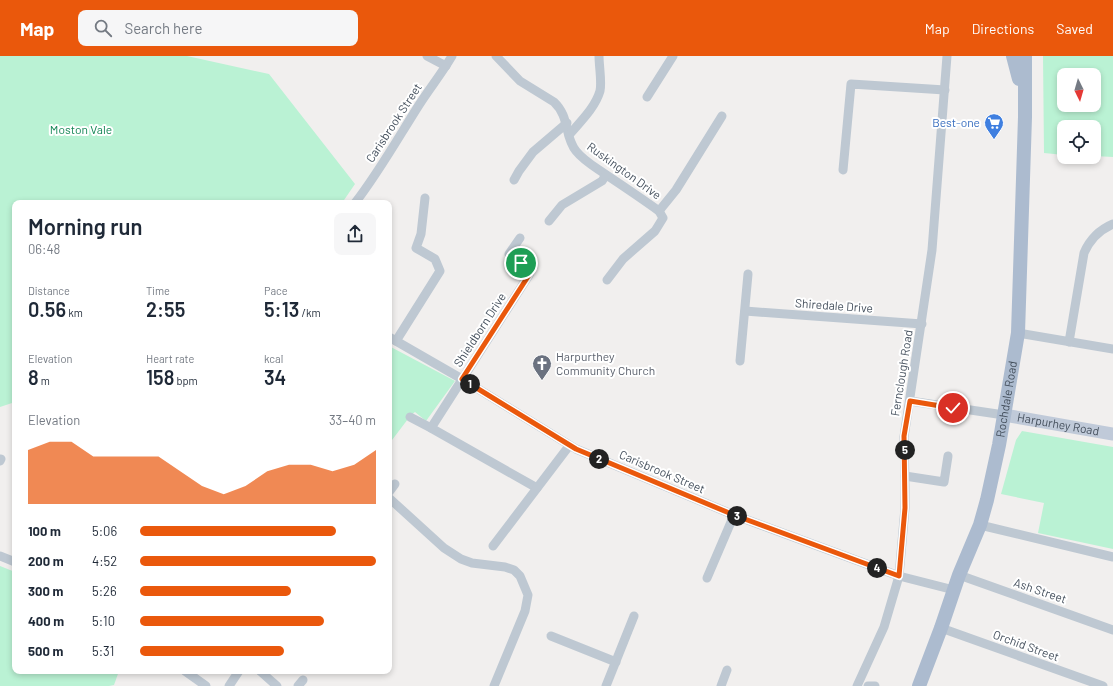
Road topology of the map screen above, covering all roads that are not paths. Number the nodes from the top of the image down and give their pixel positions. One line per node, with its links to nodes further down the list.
1 (427, 56): 9 (street)
2 (452, 56): 9 (street, Carisbrook Street)
3 (496, 56): 14 (street, Ruskington Drive)
4 (673, 56): 11 (street)
5 (947, 56): 10 (street, Fernclough Road)
6 (1013, 56): 12 (main road, Rochdale Road)
7 (1025, 56): 12 (main road, Rochdale Road)
8 (601, 61): 15 (street)
9 (446, 66): 20 (street, Carisbrook Street)
10 (945, 90): 16 (street); 28 (street, Fernclough Road)
11 (647, 97)
12 (1024, 99): 29 (main road, Rochdale Road)
13 (722, 116): 21 (street)
14 (566, 123): 15 (street, Ruskington Drive); 18 (street)
15 (569, 135): 17 (street, Ruskington Drive)
16 (843, 170)
17 (606, 175): 21 (street, Ruskington Drive); 22 (street)
18 (514, 180)
19 (425, 198): 30 (street)
20 (357, 200)
21 (661, 214): 26 (street)
22 (549, 221)
23 (1113, 224): 31 (street)
24 (520, 238): 34 (street, Shieldborn Drive)
25 (748, 274): 27 (street)
26 (607, 280)
27 (745, 311): 28 (street, Shiredale Drive); 33 (street)
28 (922, 324): 35 (street, Fernclough Road)
29 (1018, 333): 31 (street); 36 (main road, Rochdale Road)
30 (392, 339): 34 (street, Carisbrook Street)
31 (1069, 342): 32 (street)
32 (1113, 349)
33 (740, 361)
34 (462, 379): 38 (street); 40 (street, Carisbrook Street)
35 (910, 401): 36 (street); 42 (street, Fernclough Road)
36 (1004, 416): 39 (street, Harpurhey Road); 48 (main road, Rochdale Road)
37 (410, 417): 38 (street)
38 (431, 428): 45 (street)
39 (1113, 434)
40 (569, 446): 45 (street); 47 (street, Carisbrook Street)
41 (948, 456): 42 (street)
42 (905, 476): 54 (street, Fernclough Road)
43 (395, 484): 44 (street)
44 (392, 488)
45 (537, 488): 49 (street)
46 (392, 501): 69 (street)
47 (734, 515): 54 (street, Carisbrook Street); 55 (street)
48 (980, 526): 51 (street); 53 (main road, Rochdale Road)
49 (493, 546)
50 (0, 556): 52 (street)
51 (1113, 558)
52 (12, 561)
53 (959, 575): 56 (main road, Rochdale Road); 59 (street, Ash Street)
54 (899, 576): 56 (street, Carisbrook Street); 72 (street, Fernclough Road)
55 (707, 578)
56 (954, 590): 58 (main road, Rochdale Road)
57 (634, 616): 61 (street)
58 (941, 628): 75 (main road, Rochdale Road); 76 (street, Orchid Street)
59 (1113, 630)
60 (552, 636): 61 (street)
61 (616, 662): 70 (street)
62 (727, 670): 71 (street)
63 (189, 674): 66 (street)
64 (237, 674): 67 (street)
65 (263, 674): 68 (street)
66 (206, 686)
67 (228, 686)
68 (276, 686)
69 (494, 686)
70 (606, 686)
71 (721, 686)
72 (857, 686)
73 (868, 686): 74 (street)
74 (875, 686)
75 (919, 686)
76 (1104, 686)

